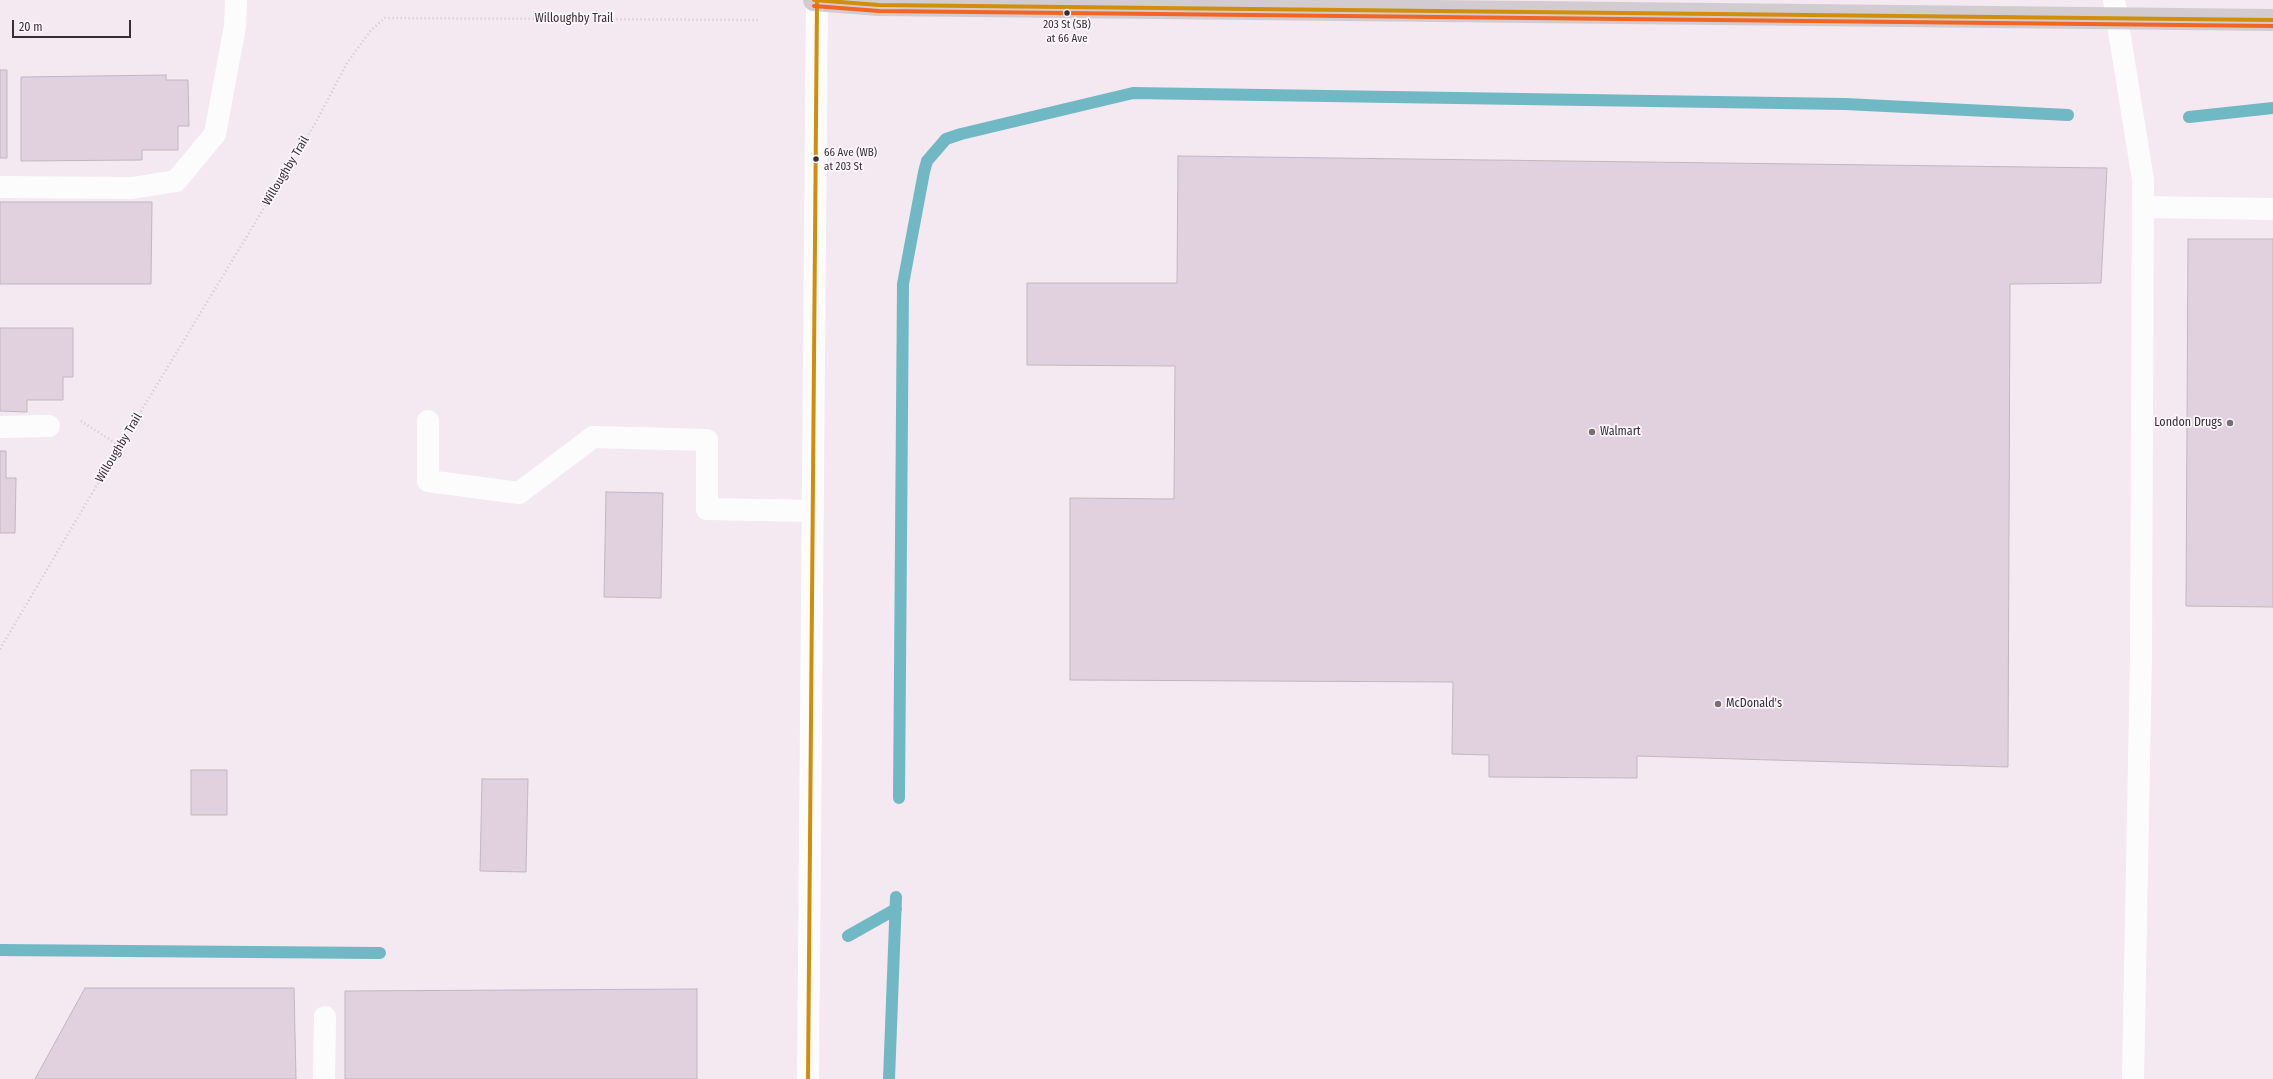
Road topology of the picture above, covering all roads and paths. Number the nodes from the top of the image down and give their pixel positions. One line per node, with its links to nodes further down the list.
1 (236, 0): 6 (street)
2 (816, 0): 3 (main road); 13 (street)
3 (2116, 9): 5 (main road); 7 (street)
4 (759, 20): 12 (path, Willoughby Trail)
5 (2273, 20)
6 (0, 187)
7 (2143, 207): 8 (street); 18 (street)
8 (2273, 208)
9 (428, 421): 13 (street)
10 (49, 426): 11 (street); 12 (path)
11 (0, 427)
12 (120, 446): 14 (path, Willoughby Trail)
13 (813, 511): 17 (street)
14 (0, 649)
15 (325, 1017): 16 (street)
16 (324, 1079)
17 (808, 1079)
18 (2133, 1079)

